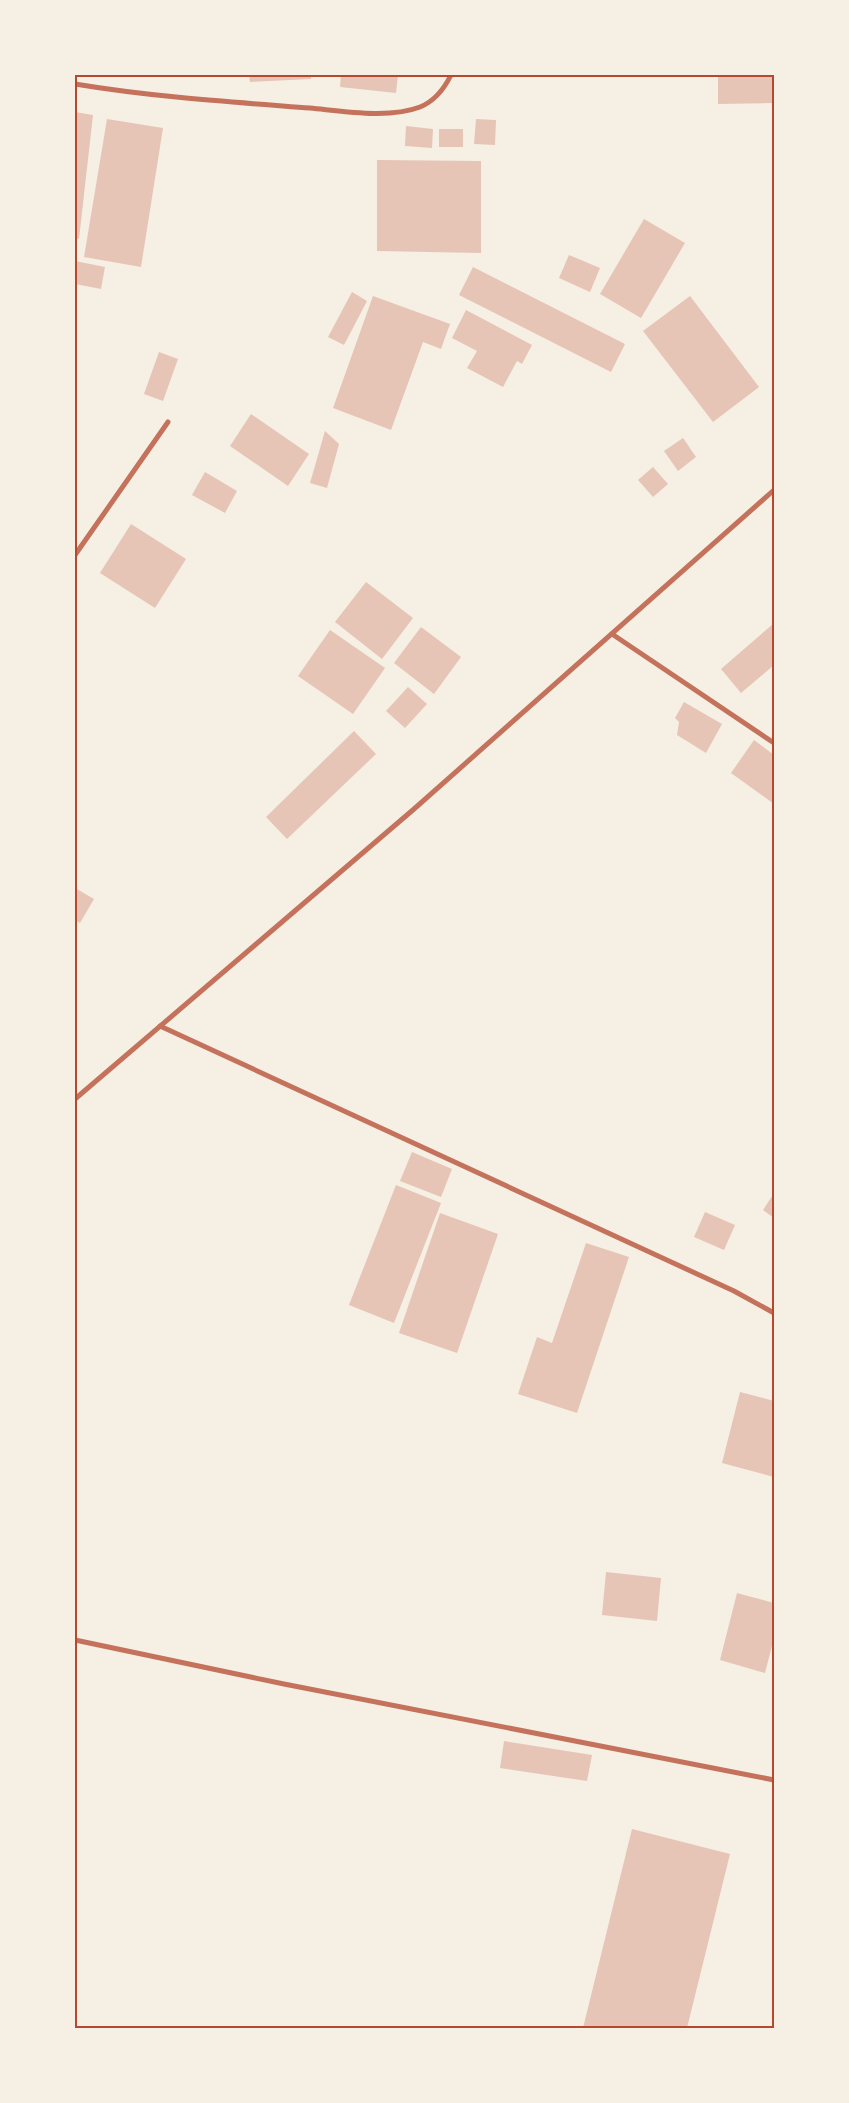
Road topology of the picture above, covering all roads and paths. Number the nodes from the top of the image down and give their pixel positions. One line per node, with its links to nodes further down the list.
1 (451, 75): 2 (street)
2 (75, 84)
3 (168, 422): 5 (street)
4 (774, 490): 6 (street)
5 (75, 554)
6 (612, 634): 7 (street); 8 (street)
7 (774, 742)
8 (160, 1026): 9 (street); 10 (street)
9 (75, 1098)
10 (774, 1314)
11 (75, 1640): 12 (street)
12 (774, 1780)

